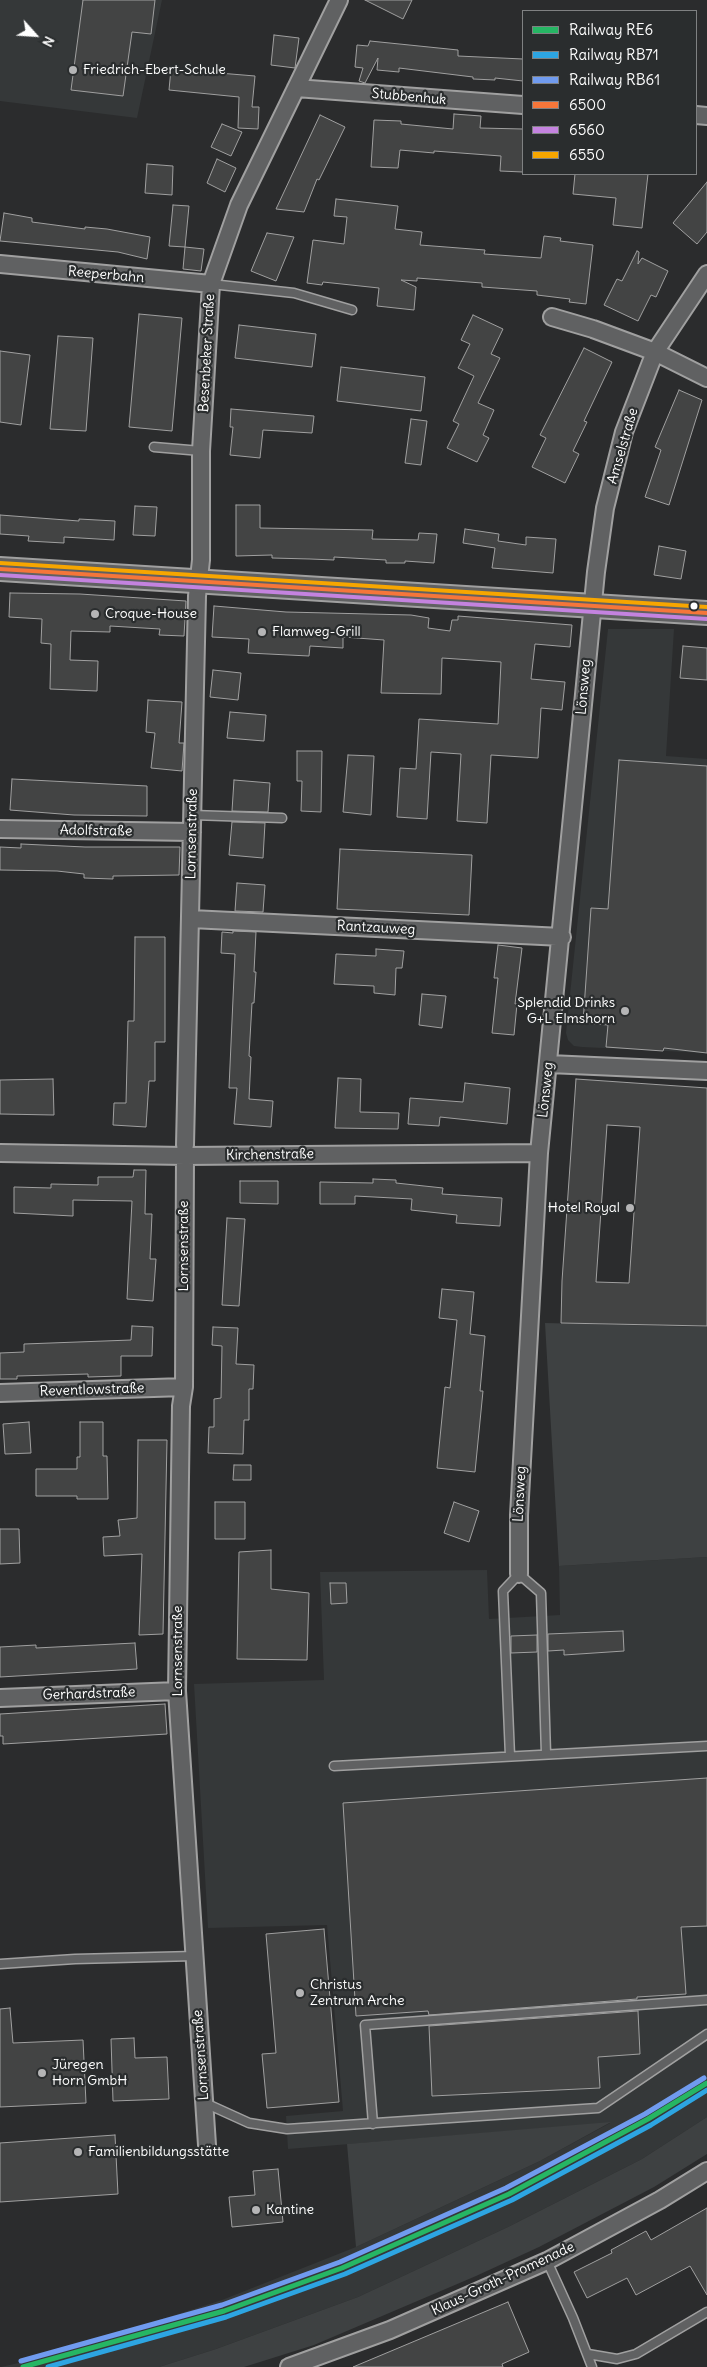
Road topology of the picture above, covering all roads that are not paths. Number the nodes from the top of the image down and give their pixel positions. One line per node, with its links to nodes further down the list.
1 (339, 0): 2 (street, Besenbeker Straße)
2 (296, 88): 3 (street, Stubbenhuk); 6 (street, Besenbeker Straße)
3 (522, 105)
4 (0, 264): 6 (street, Reeperbahn)
5 (707, 274): 9 (street, Amselstraße)
6 (212, 284): 7 (lane); 12 (street, Besenbeker Straße)
7 (352, 310)
8 (552, 316): 9 (street)
9 (655, 352): 10 (street); 15 (street, Amselstraße)
10 (707, 378)
11 (154, 447): 12 (lane)
12 (201, 451): 14 (street, Besenbeker Straße)
13 (0, 569): 14 (main road)
14 (199, 583): 15 (main road); 17 (street, Lornsenstraße)
15 (591, 606): 16 (main road); 22 (street, Lönsweg)
16 (707, 613)
17 (192, 815): 18 (lane); 20 (street, Lornsenstraße)
18 (282, 818)
19 (0, 830): 20 (street, Adolfstraße)
20 (192, 832): 21 (street, Lornsenstraße)
21 (191, 919): 22 (street, Rantzauweg); 25 (street, Lornsenstraße)
22 (562, 937): 23 (street, Lönsweg)
23 (549, 1064): 24 (street); 26 (street, Lönsweg)
24 (707, 1070)
25 (185, 1151): 26 (street, Kirchenstraße); 27 (street, Kirchenstraße); 28 (street, Lornsenstraße)
26 (539, 1152): 30 (street, Lönsweg)
27 (0, 1153)
28 (184, 1387): 29 (street, Reventlowstraße); 31 (street, Lornsenstraße)
29 (0, 1393)
30 (519, 1574): 34 (lane); 35 (lane)
31 (177, 1691): 32 (street, Gerhardstraße); 37 (street, Lornsenstraße)
32 (0, 1698)
33 (707, 1746): 34 (lane)
34 (546, 1754): 35 (lane)
35 (510, 1756): 36 (lane)
36 (334, 1766)
37 (195, 1956): 38 (lane); 41 (street, Lornsenstraße)
38 (0, 1964)
39 (707, 2000): 42 (lane)
40 (707, 2034): 42 (lane)
41 (204, 2102): 42 (lane); 43 (street, Lornsenstraße)
42 (373, 2124)
43 (207, 2145)
44 (707, 2171): 45 (street, Klaus-Groth-Promenade)
45 (547, 2260): 47 (lane); 48 (street, Klaus-Groth-Promenade)
46 (707, 2312): 47 (lane)
47 (588, 2354): 49 (lane)
48 (289, 2367)
49 (592, 2367)

